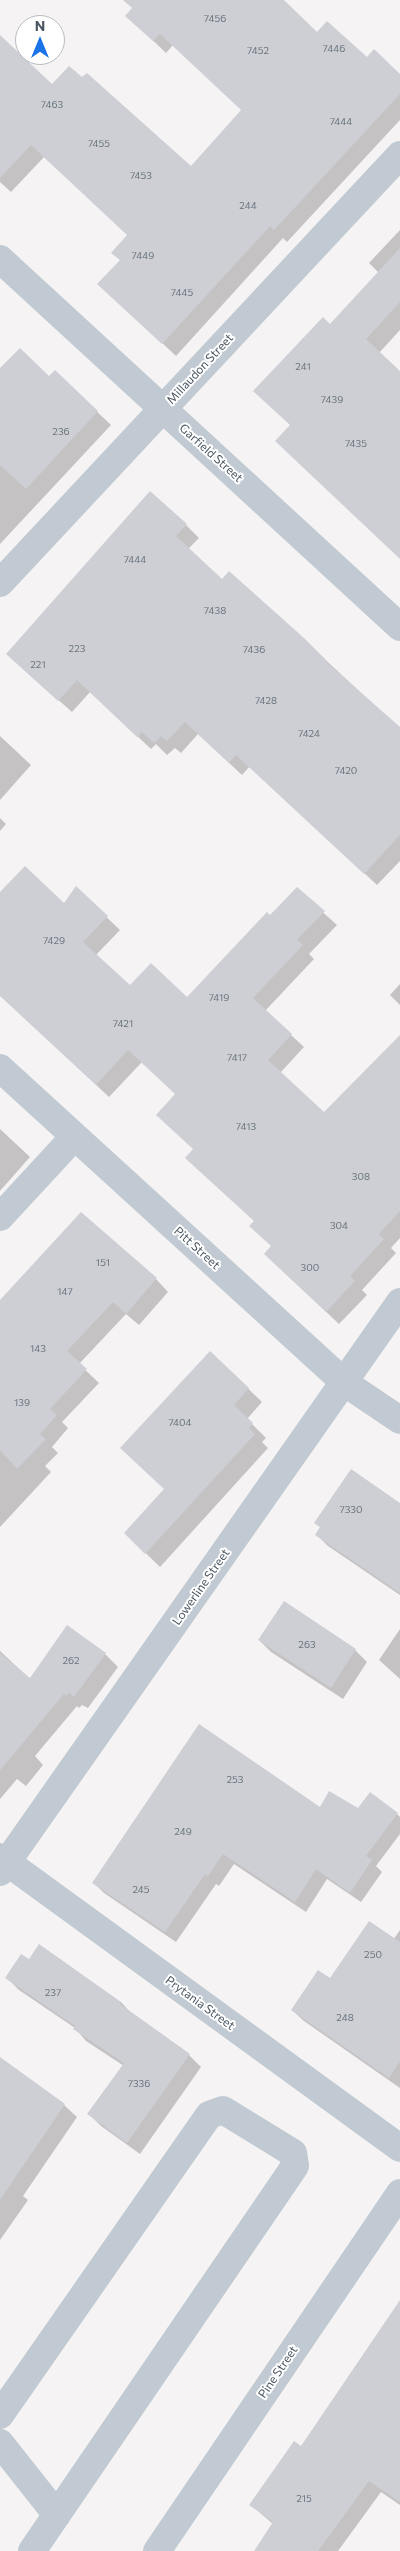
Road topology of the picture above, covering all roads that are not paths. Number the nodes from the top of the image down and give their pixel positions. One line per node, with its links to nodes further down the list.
1 (400, 155): 3 (street, Millaudon Street)
2 (0, 259): 3 (street, Garfield Street)
3 (162, 409): 4 (street, Millaudon Street); 5 (street, Garfield Street)
4 (0, 583)
5 (400, 626)
6 (0, 1068): 7 (street, Pitt Street)
7 (74, 1137): 8 (street); 10 (street, Pitt Street)
8 (0, 1217)
9 (400, 1302): 10 (street, Lowerline Street)
10 (345, 1383): 11 (street, Pitt Street); 12 (street, Lowerline Street)
11 (400, 1420)
12 (2, 1864): 13 (street, Prytania Street)
13 (400, 2148)
14 (400, 2193): 19 (street, Pine Street)
15 (0, 2415): 17 (street)
16 (0, 2443): 17 (street)
17 (57, 2515): 18 (street)
18 (32, 2551)
19 (157, 2551)

